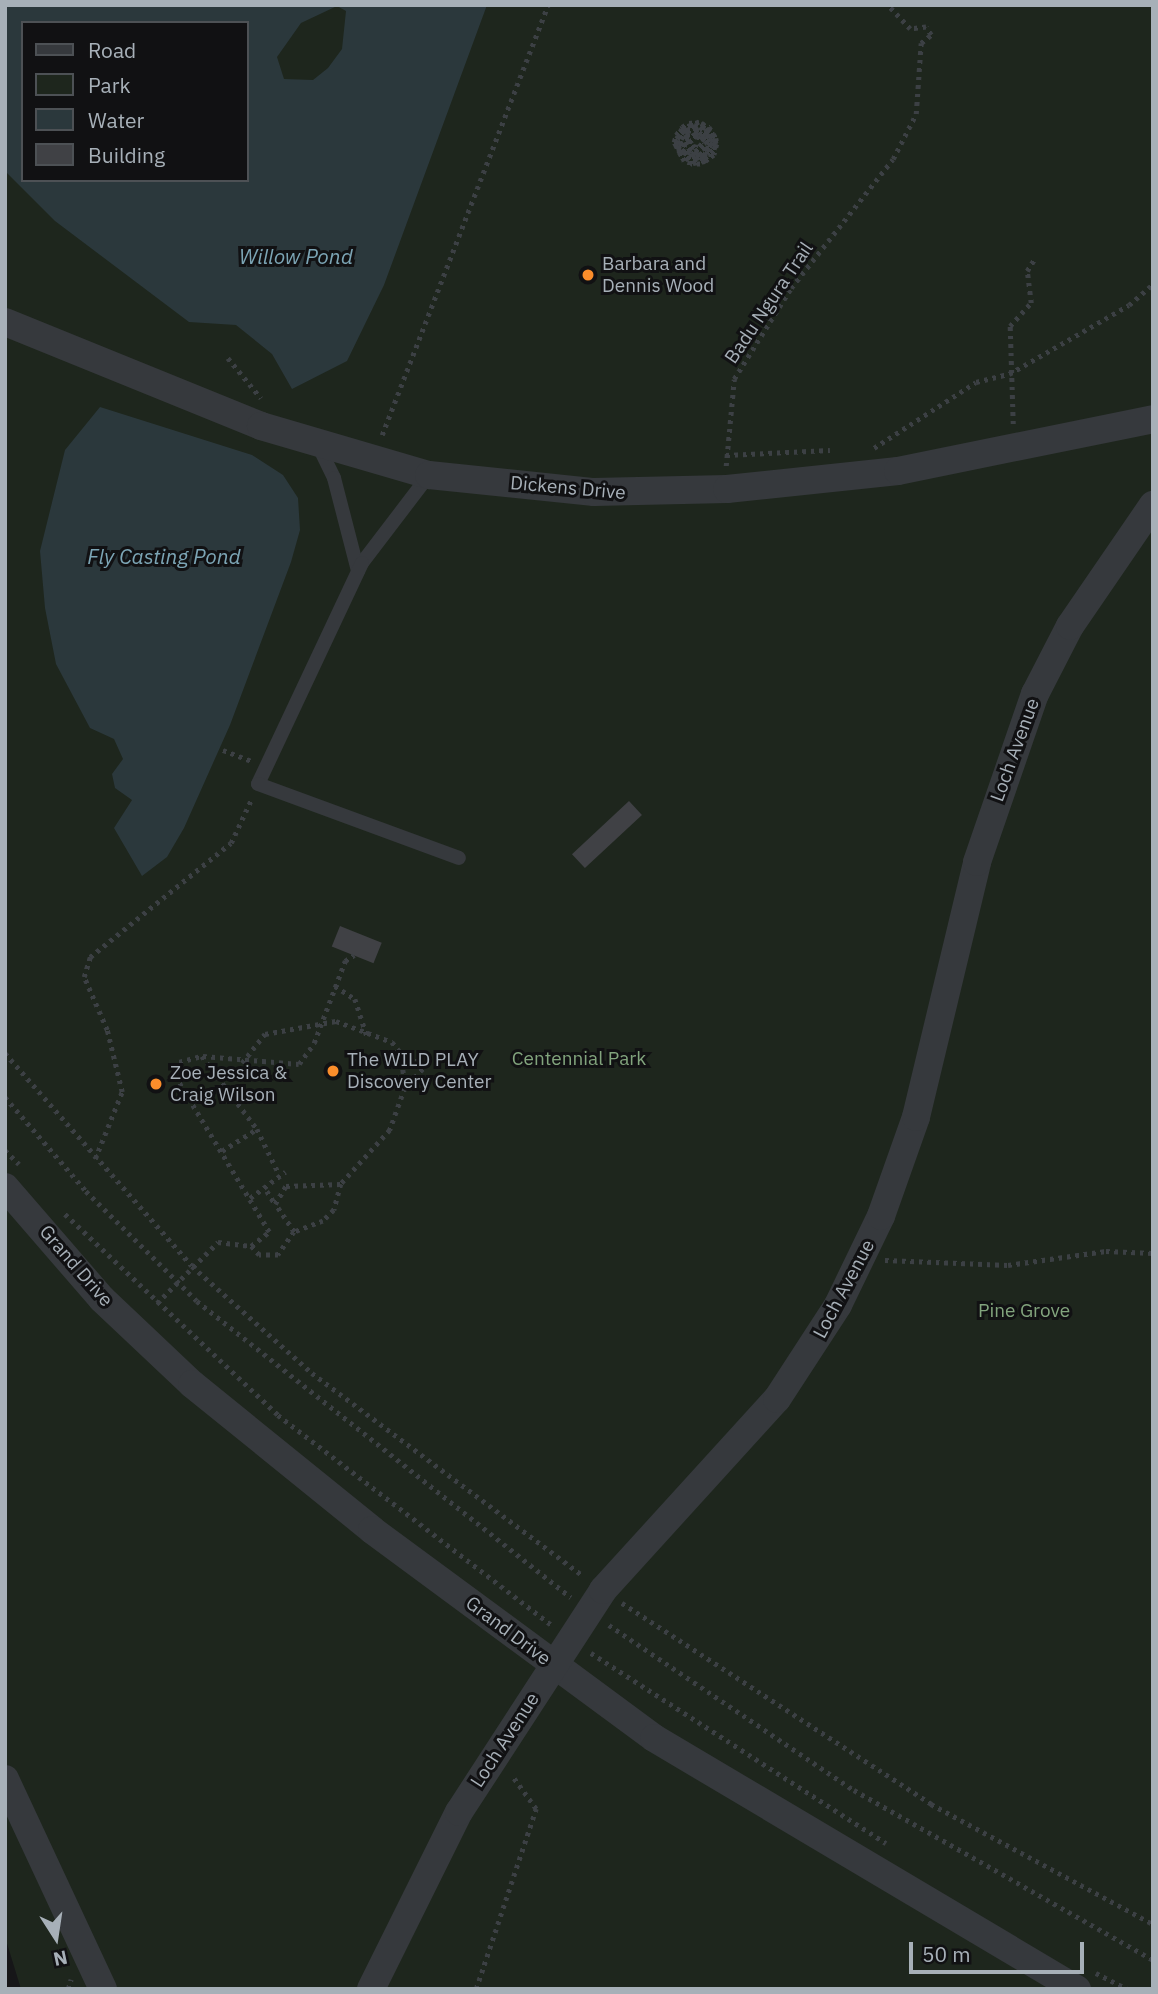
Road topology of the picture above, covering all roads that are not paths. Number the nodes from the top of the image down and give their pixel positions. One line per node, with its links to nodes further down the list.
1 (5, 322): 3 (street, Dickens Drive)
2 (1153, 419): 4 (street, Dickens Drive)
3 (316, 442): 4 (street, Dickens Drive); 6 (lane)
4 (429, 475): 6 (lane)
5 (1153, 505): 9 (street, Loch Avenue)
6 (358, 571): 7 (lane)
7 (459, 858)
8 (14, 1178): 9 (street, Grand Drive)
9 (553, 1665): 11 (street, Grand Drive); 13 (street, Loch Avenue)
10 (5, 1779): 12 (street)
11 (1084, 1979)
12 (103, 1989)
13 (371, 1989)

